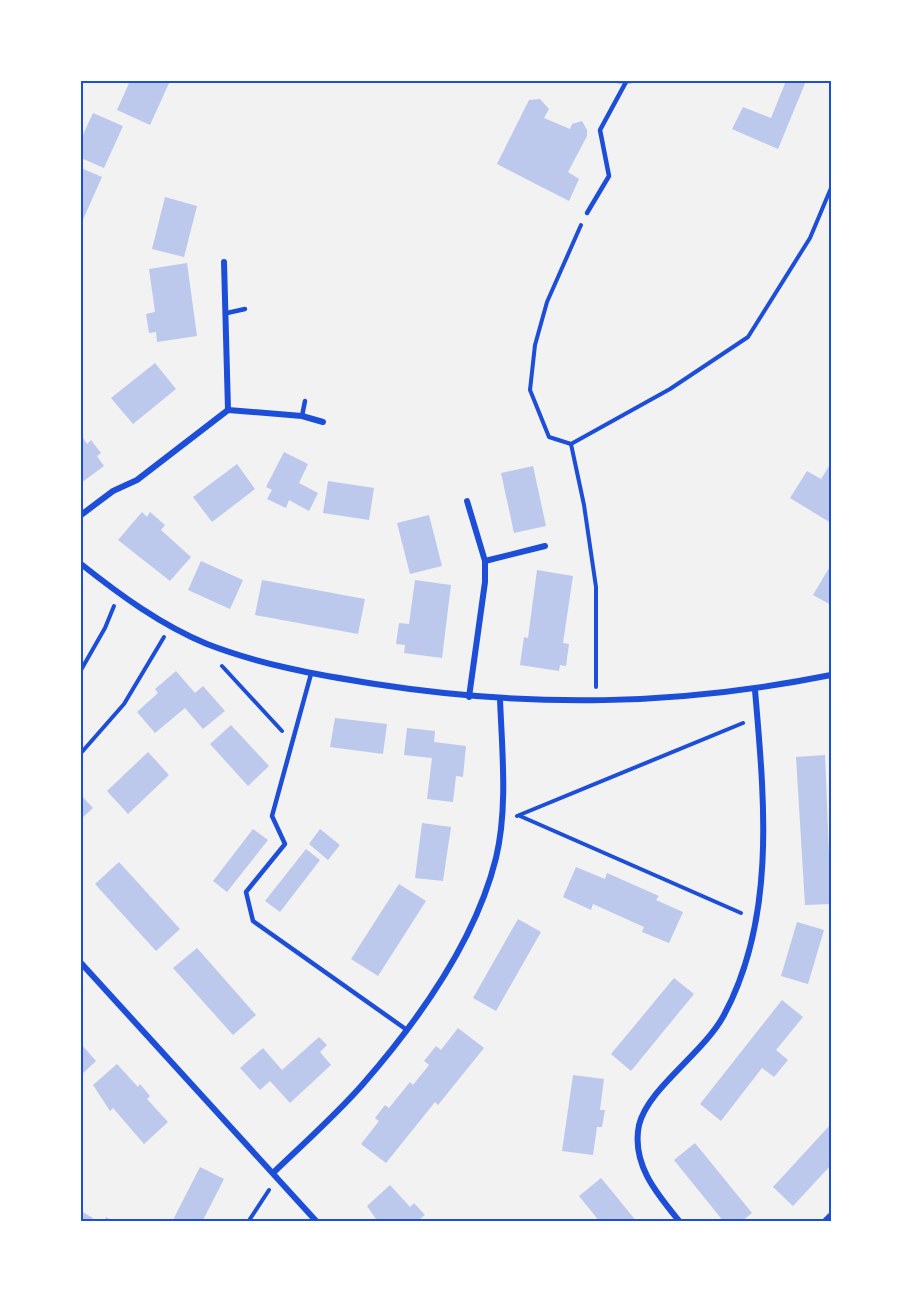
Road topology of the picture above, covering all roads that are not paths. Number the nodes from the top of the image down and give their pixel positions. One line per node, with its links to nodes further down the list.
1 (618, 81): 2 (lane)
2 (629, 82): 3 (lane)
3 (587, 213)
4 (224, 262): 6 (street)
5 (244, 309): 6 (lane)
6 (227, 313): 8 (street)
7 (305, 400): 9 (lane)
8 (228, 410): 9 (street); 12 (street)
9 (302, 416): 10 (street)
10 (323, 422)
11 (467, 501): 14 (street)
12 (81, 515)
13 (545, 546): 14 (street)
14 (485, 561): 19 (street)
15 (81, 564): 16 (street)
16 (311, 674): 19 (street); 22 (lane)
17 (831, 675): 18 (street)
18 (756, 690): 20 (street); 26 (street)
19 (469, 697): 20 (street)
20 (500, 699): 22 (street)
21 (81, 963): 23 (street)
22 (406, 1030): 23 (street)
23 (273, 1173): 25 (street)
24 (831, 1215): 27 (street)
25 (317, 1222)
26 (680, 1222)
27 (824, 1222)

